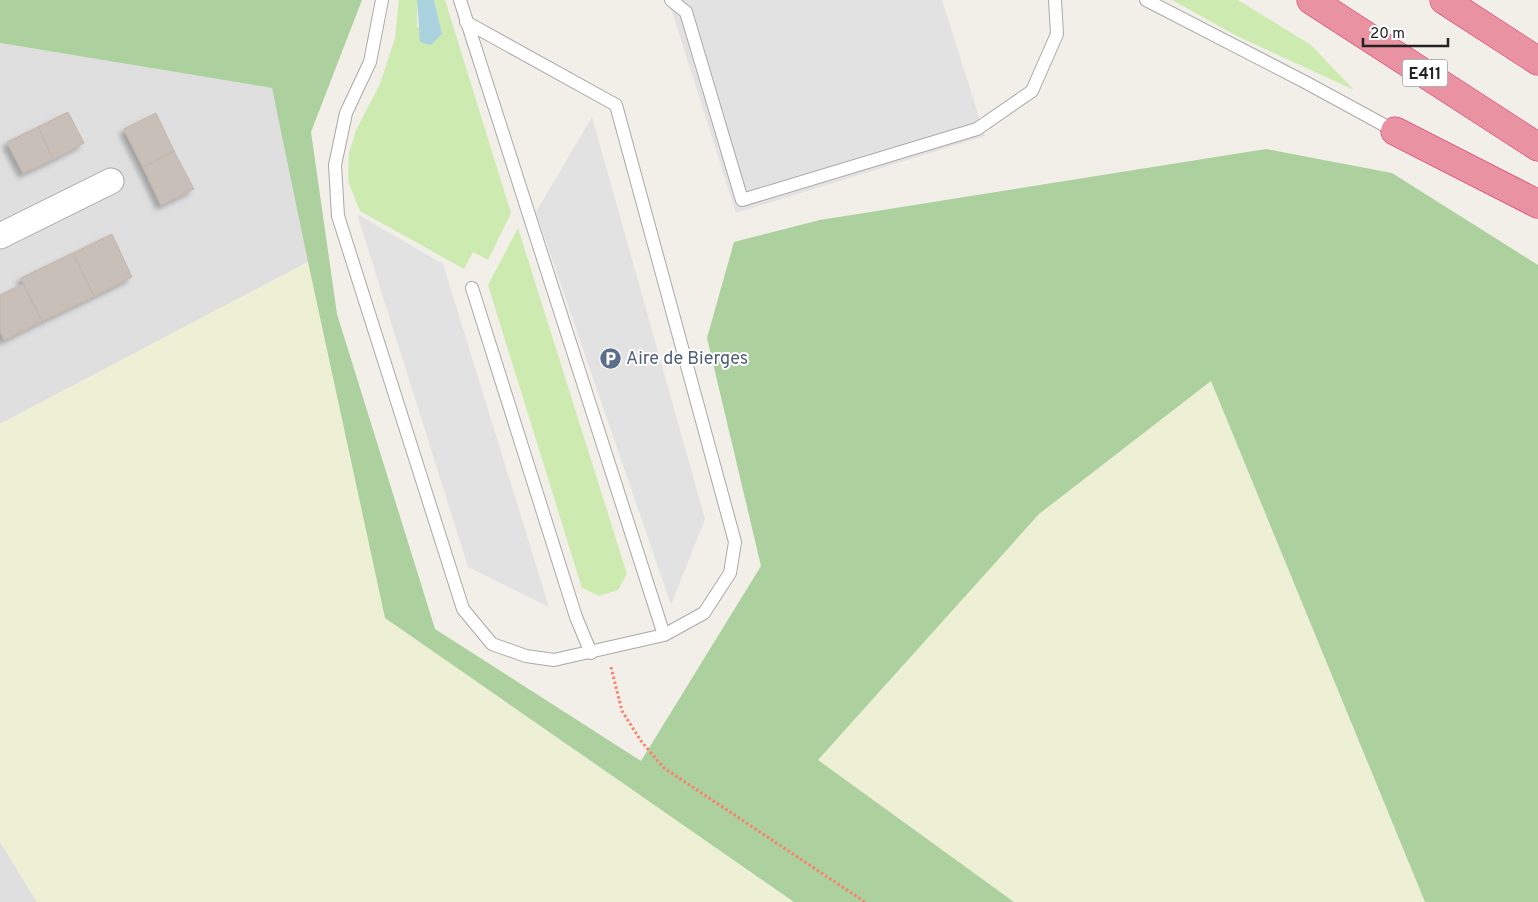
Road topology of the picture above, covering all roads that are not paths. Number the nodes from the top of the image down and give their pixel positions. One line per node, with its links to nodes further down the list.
1 (382, 0): 17 (lane)
2 (460, 0): 8 (lane)
3 (671, 0): 4 (lane)
4 (1055, 0)
5 (1146, 0): 10 (lane)
6 (1312, 0): 11 (highway, E411)
7 (1444, 0): 9 (highway)
8 (466, 22): 16 (lane); 16 (lane)
9 (1538, 61)
10 (1395, 131): 13 (highway)
11 (1538, 146)
12 (111, 181): 14 (street)
13 (1538, 204)
14 (0, 236)
15 (472, 288): 17 (lane)
16 (664, 635): 17 (lane)
17 (591, 653)

